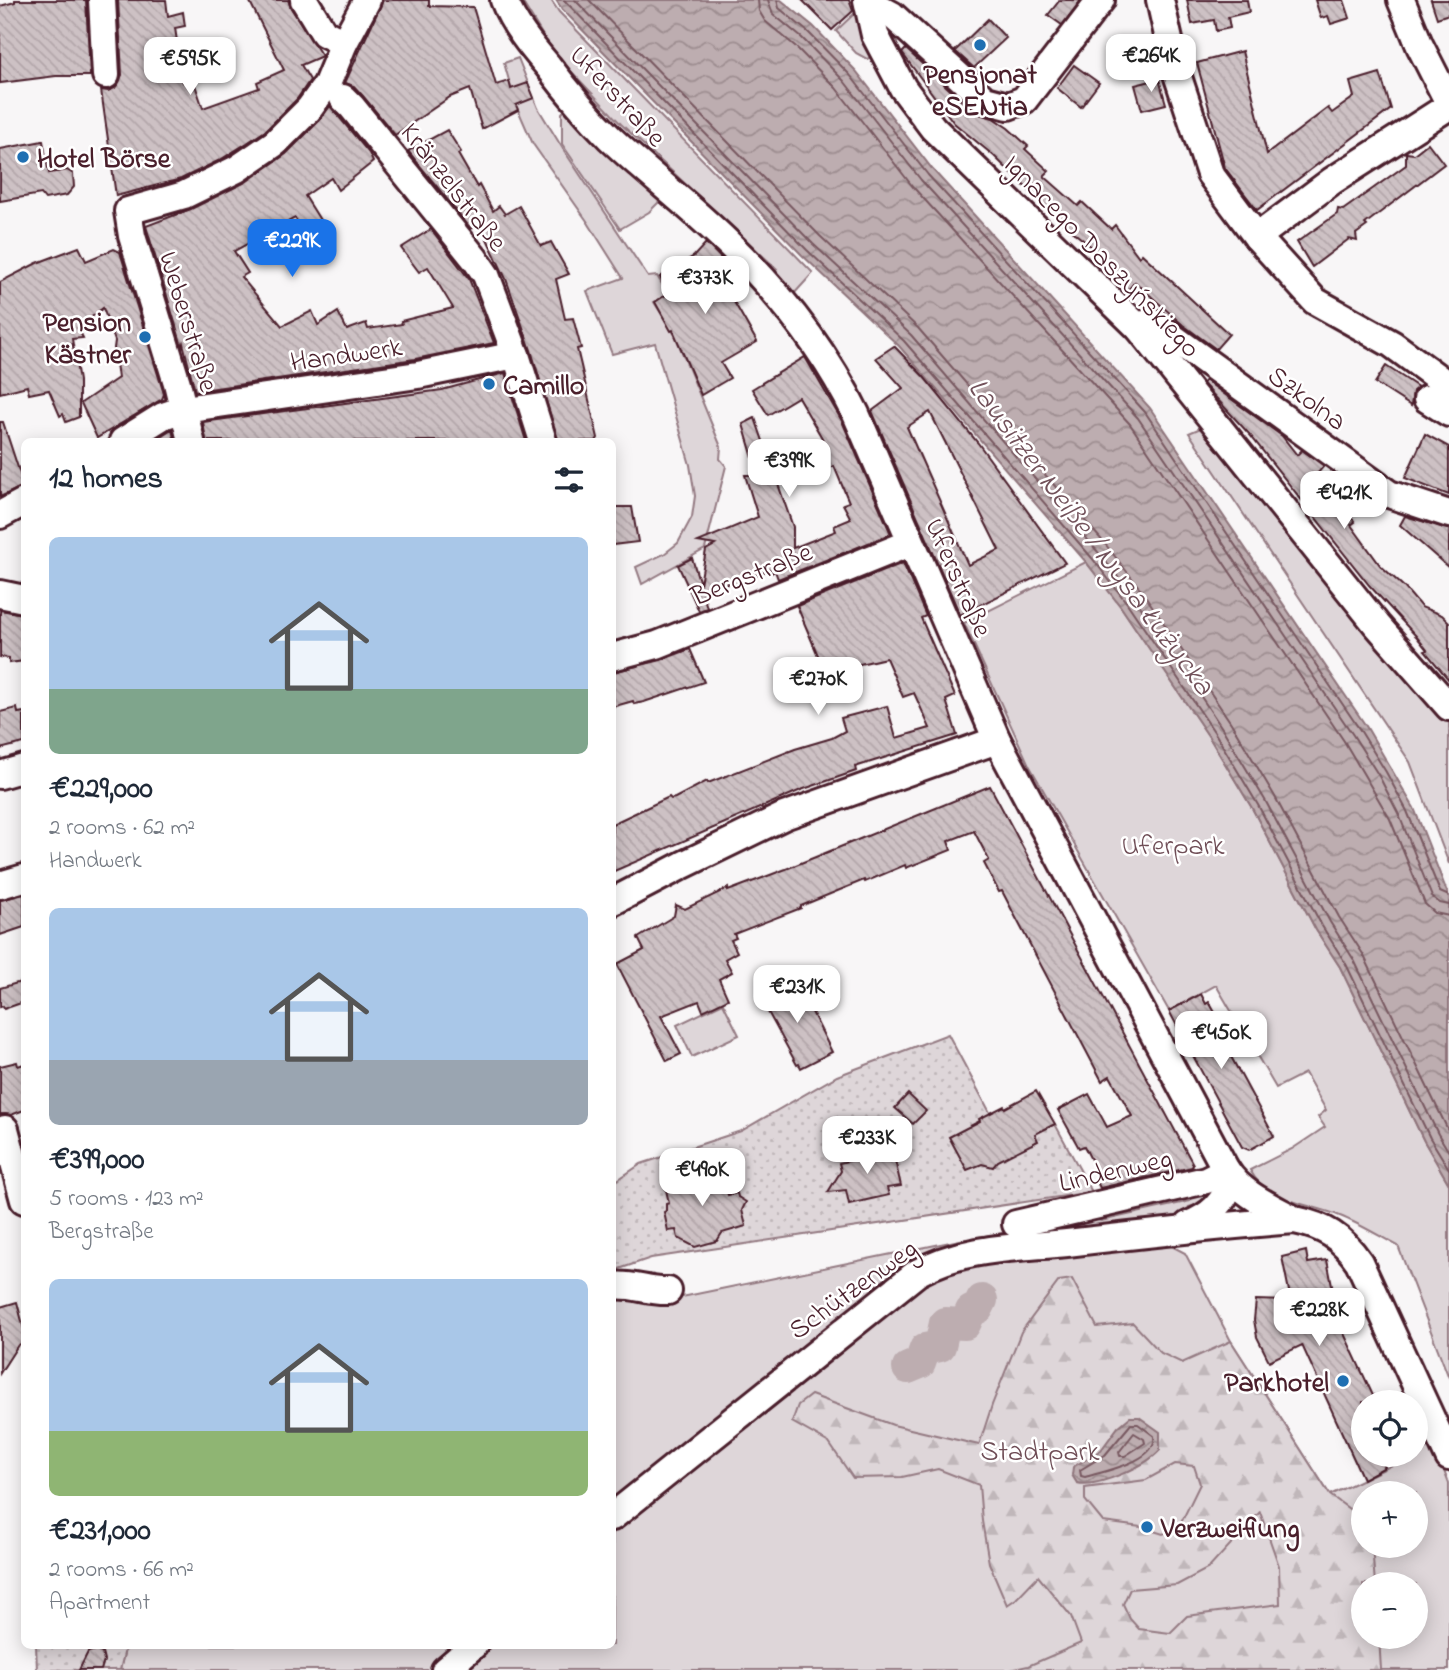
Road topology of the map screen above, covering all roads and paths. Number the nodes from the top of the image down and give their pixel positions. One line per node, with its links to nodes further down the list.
1 (102, 0): 10 (street)
2 (304, 0): 9 (street)
3 (368, 0): 9 (street)
4 (504, 0): 23 (street, Uferstraße)
5 (1160, 0): 13 (street)
6 (1401, 0): 12 (street)
7 (867, 1): 8 (street); 14 (street, Ignacego Daszyńskiego)
8 (1107, 3)
9 (344, 43): 11 (street)
10 (106, 75)
11 (337, 93): 15 (street, Kränzelstraße); 17 (street, Weberstraße)
12 (1449, 105): 13 (street)
13 (1257, 237): 16 (street)
14 (1139, 328): 22 (street, Szkolna); 27 (street, Ignacego Daszyńskiego)
15 (516, 355): 17 (street, Handwerk); 21 (street, Kränzelstraße)
16 (1438, 393): 18 (street)
17 (184, 409): 19 (street, Handwerk); 20 (street, Weberstraße)
18 (1449, 413)
19 (128, 438)
20 (190, 438)
21 (542, 438)
22 (1449, 514)
23 (911, 543): 26 (street, Bergstraße); 28 (street, Uferstraße)
24 (0, 594): 25 (street)
25 (21, 598)
26 (616, 656)
27 (1449, 707)
28 (997, 740): 33 (street); 35 (street, Uferstraße)
29 (21, 769): 30 (street)
30 (0, 775)
31 (21, 879): 32 (street)
32 (0, 886)
33 (616, 900)
34 (10, 1128): 36 (street)
35 (1229, 1175): 37 (street, Uferstraße); 38 (street, Lindenweg); 39 (street, Schützenweg)
36 (21, 1185)
37 (1294, 1220): 39 (street, Schützenweg); 42 (street)
38 (1016, 1224)
39 (1180, 1229): 43 (street, Schützenweg)
40 (616, 1285): 41 (street)
41 (668, 1291)
42 (1449, 1457)
43 (616, 1514)
44 (469, 1649): 45 (street)
45 (451, 1662)

